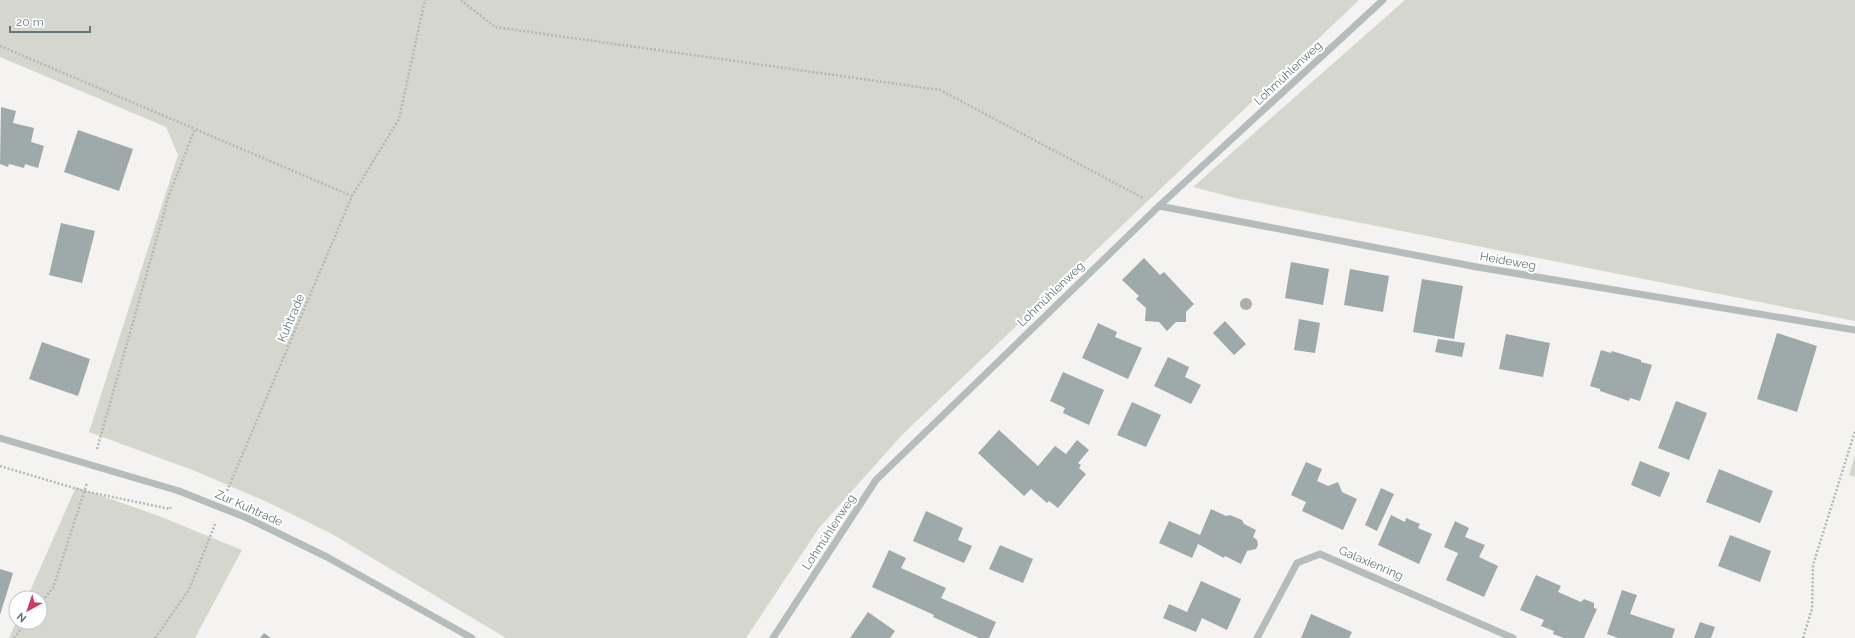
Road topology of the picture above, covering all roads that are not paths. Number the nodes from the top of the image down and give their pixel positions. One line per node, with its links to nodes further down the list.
1 (1383, 0): 2 (street, Lohmühlenweg)
2 (1158, 206): 3 (street, Heideweg); 6 (street, Lohmühlenweg)
3 (1855, 330)
4 (0, 438): 5 (street, Zur Kuhtrade, bridge)
5 (472, 638)
6 (773, 638)
7 (1257, 638): 8 (street, Galaxienring)
8 (1514, 638)

